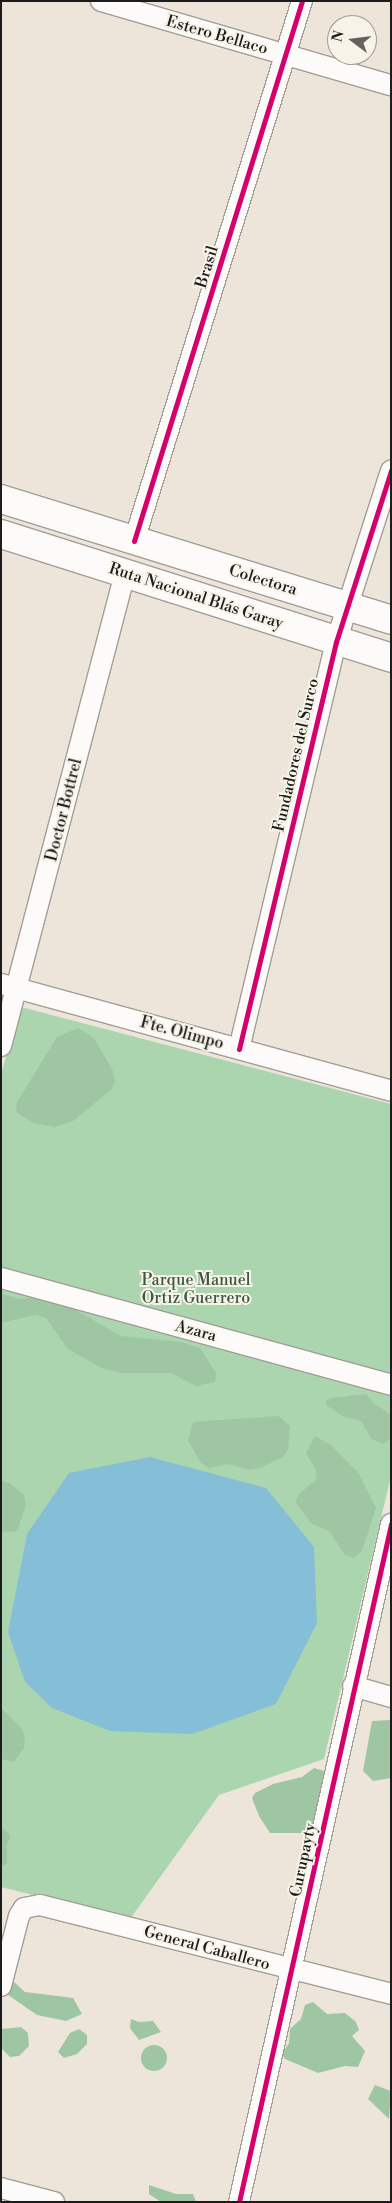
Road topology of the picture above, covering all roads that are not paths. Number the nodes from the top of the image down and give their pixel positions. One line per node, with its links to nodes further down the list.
1 (100, 1): 3 (street, Estero Bellaco)
2 (302, 1): 3 (street, Brasil)
3 (286, 56): 4 (street, Estero Bellaco); 8 (street, Brasil)
4 (391, 85)
5 (391, 470): 10 (street, Fundadores del Surco)
6 (1, 499): 8 (main road, Colectora)
7 (1, 534): 9 (main road, Ruta Nacional Blás Garay)
8 (134, 540): 10 (main road, Colectora)
9 (124, 573): 12 (main road, Ruta Nacional Blás Garay); 14 (street, Doctor Bottrel)
10 (347, 607): 11 (main road, Colectora); 12 (street, Fundadores del Surco)
11 (391, 620)
12 (336, 642): 13 (main road, Ruta Nacional Blás Garay); 16 (street, Fundadores del Surco)
13 (391, 658)
14 (10, 987): 15 (street, Doctor Bottrel); 16 (street, Fte. Olimpo)
15 (1, 1046)
16 (239, 1049): 17 (street, Fte. Olimpo)
17 (391, 1091)
18 (1, 1278): 19 (street, Azara)
19 (391, 1385)
20 (391, 1524): 21 (street, Curupayty)
21 (353, 1686): 22 (street); 23 (street, Curupayty)
22 (391, 1697)
23 (292, 1970): 24 (street, General Caballero); 25 (street, General Caballero); 28 (street, Curupayty)
24 (1, 1986)
25 (391, 1994)
26 (1, 2188): 27 (street)
27 (54, 2202)
28 (239, 2202)

